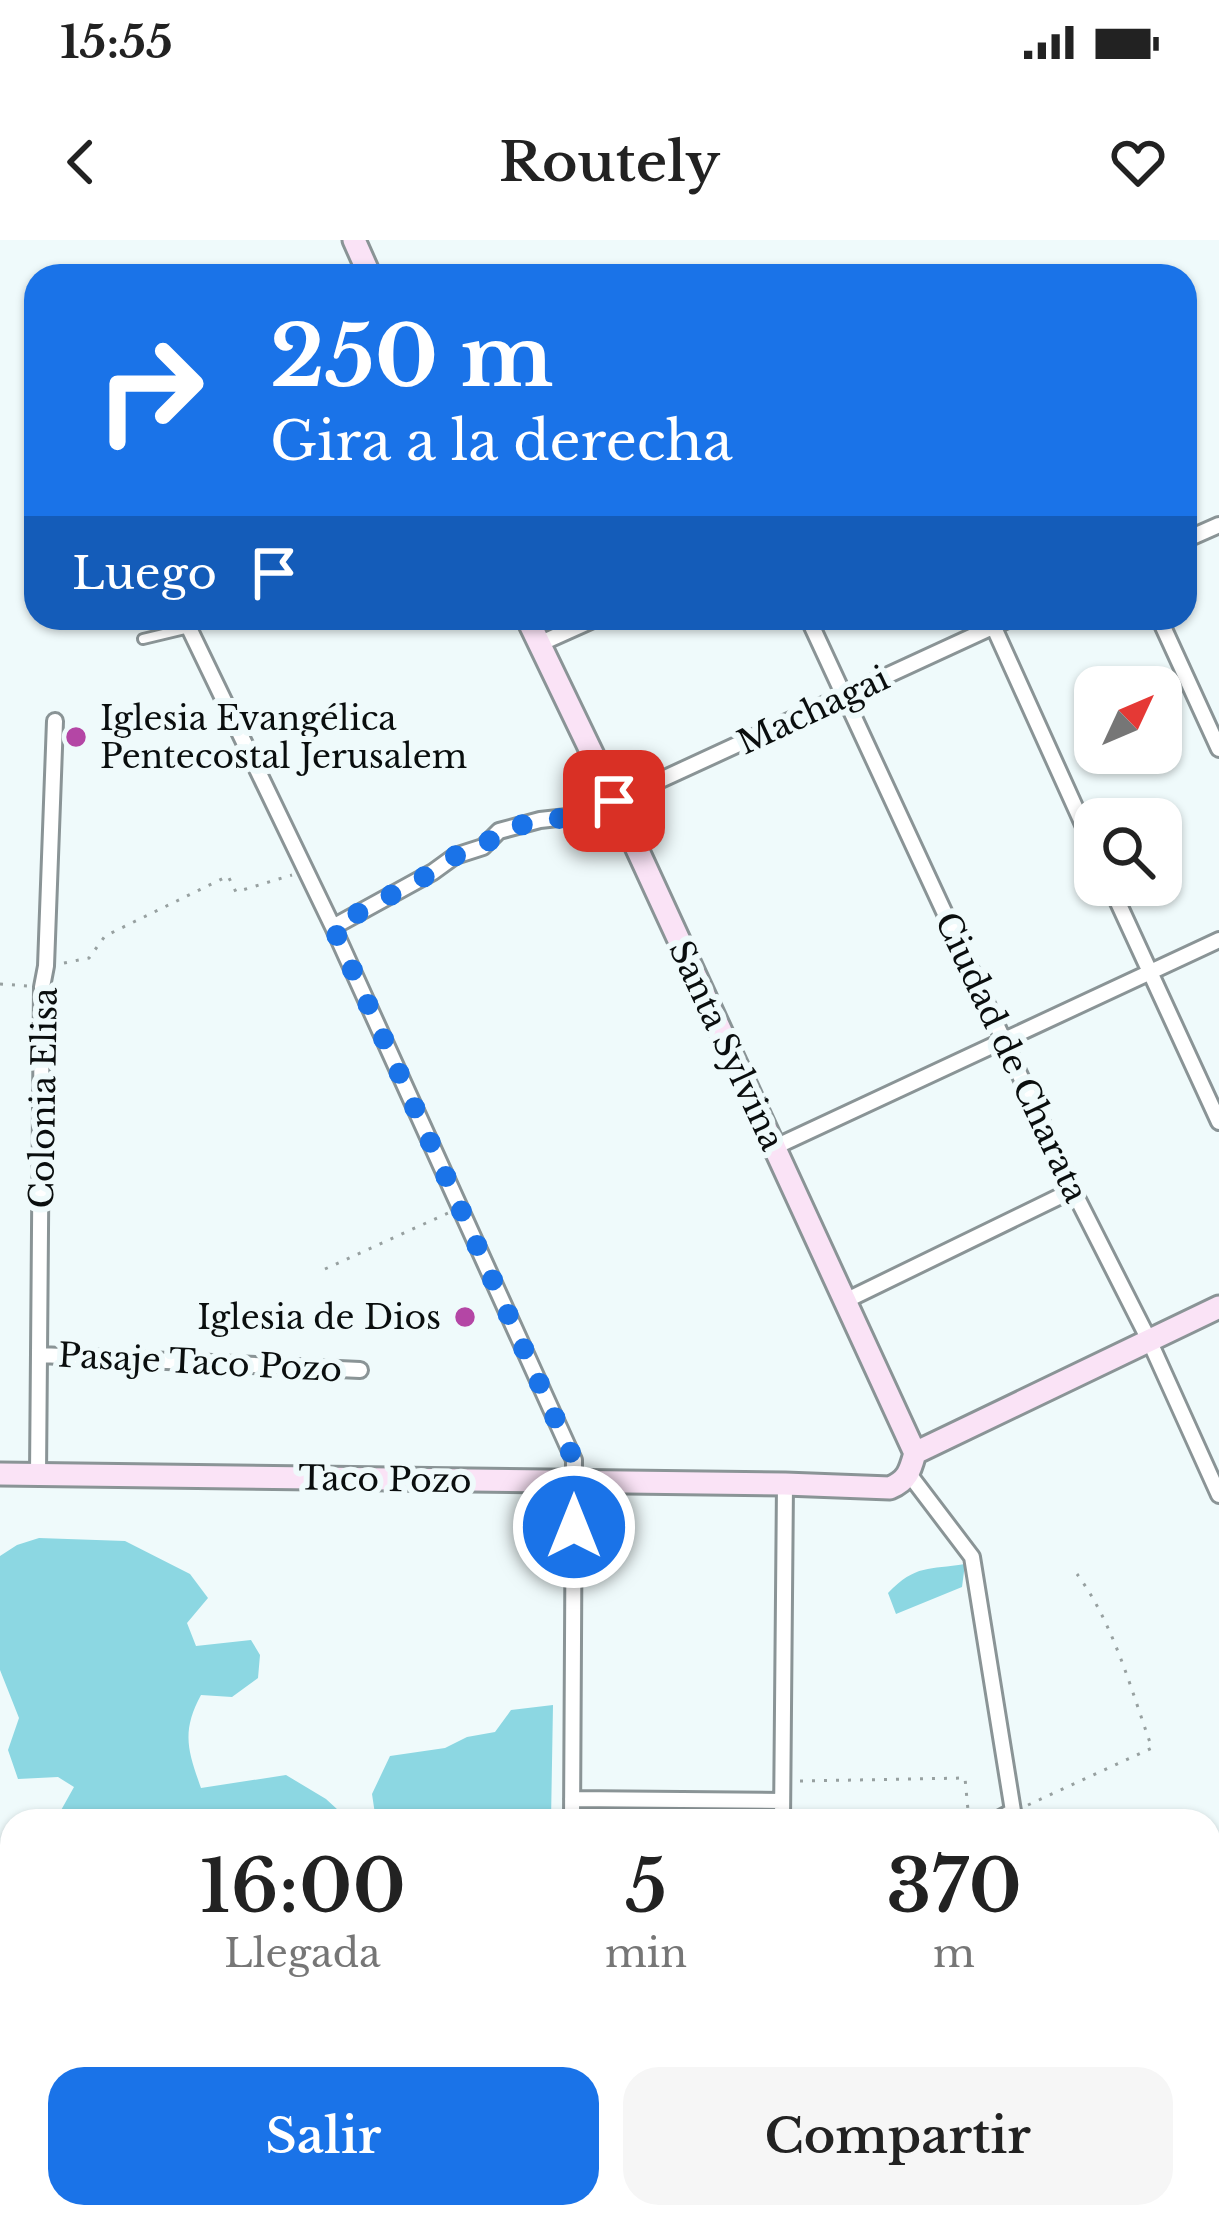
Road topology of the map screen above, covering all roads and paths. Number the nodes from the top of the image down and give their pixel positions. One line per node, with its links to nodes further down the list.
1 (172, 630): 9 (lane)
2 (197, 630): 16 (street)
3 (533, 630): 10 (street, Santa Sylvina)
4 (570, 630): 10 (street)
5 (814, 630): 11 (street, Ciudad de Charata)
6 (976, 630): 11 (street, Machagai)
7 (996, 630): 15 (street)
8 (1164, 630): 13 (street)
9 (143, 639)
10 (539, 644): 14 (street, Santa Sylvina)
11 (845, 695): 14 (street, Machagai); 24 (street, Ciudad de Charata)
12 (55, 721): 20 (street, Colonia Elisa)
13 (1219, 749)
14 (614, 801): 18 (street, Machagai); 26 (street, Santa Sylvina)
15 (1074, 804)
16 (305, 871): 18 (street); 20 (path)
17 (1120, 906): 21 (street)
18 (333, 927): 28 (street)
19 (1219, 940): 21 (street)
20 (46, 967): 23 (street, Colonia Elisa)
21 (1149, 971): 24 (street); 25 (street)
22 (0, 984): 23 (path)
23 (42, 987): 33 (street, Colonia Elisa)
24 (1003, 1041): 26 (street); 27 (street, Ciudad de Charata)
25 (1219, 1122)
26 (775, 1147): 30 (street, Santa Sylvina)
27 (1073, 1190): 30 (street); 32 (street, Ciudad de Charata)
28 (460, 1207): 29 (path); 38 (street)
29 (325, 1269)
30 (845, 1300): 35 (street, Santa Sylvina)
31 (1219, 1307): 32 (street, Taco Pozo)
32 (1149, 1340): 35 (street, Taco Pozo); 40 (street, Ciudad de Charata)
33 (40, 1355): 34 (street, Pasaje Taco Pozo); 37 (street, Colonia Elisa)
34 (360, 1370)
35 (912, 1463): 39 (street, Taco Pozo); 48 (street)
36 (0, 1474): 37 (street, Taco Pozo)
37 (38, 1475): 38 (street, Taco Pozo)
38 (574, 1481): 39 (street, Taco Pozo); 43 (street)
39 (785, 1484): 42 (street)
40 (1219, 1495)
41 (1077, 1574): 49 (path)
42 (782, 1781): 44 (street); 47 (path)
43 (572, 1799): 44 (street); 45 (street)
44 (782, 1801): 46 (street)
45 (572, 1809)
46 (782, 1809)
47 (968, 1809)
48 (1013, 1809)
49 (1017, 1809)

